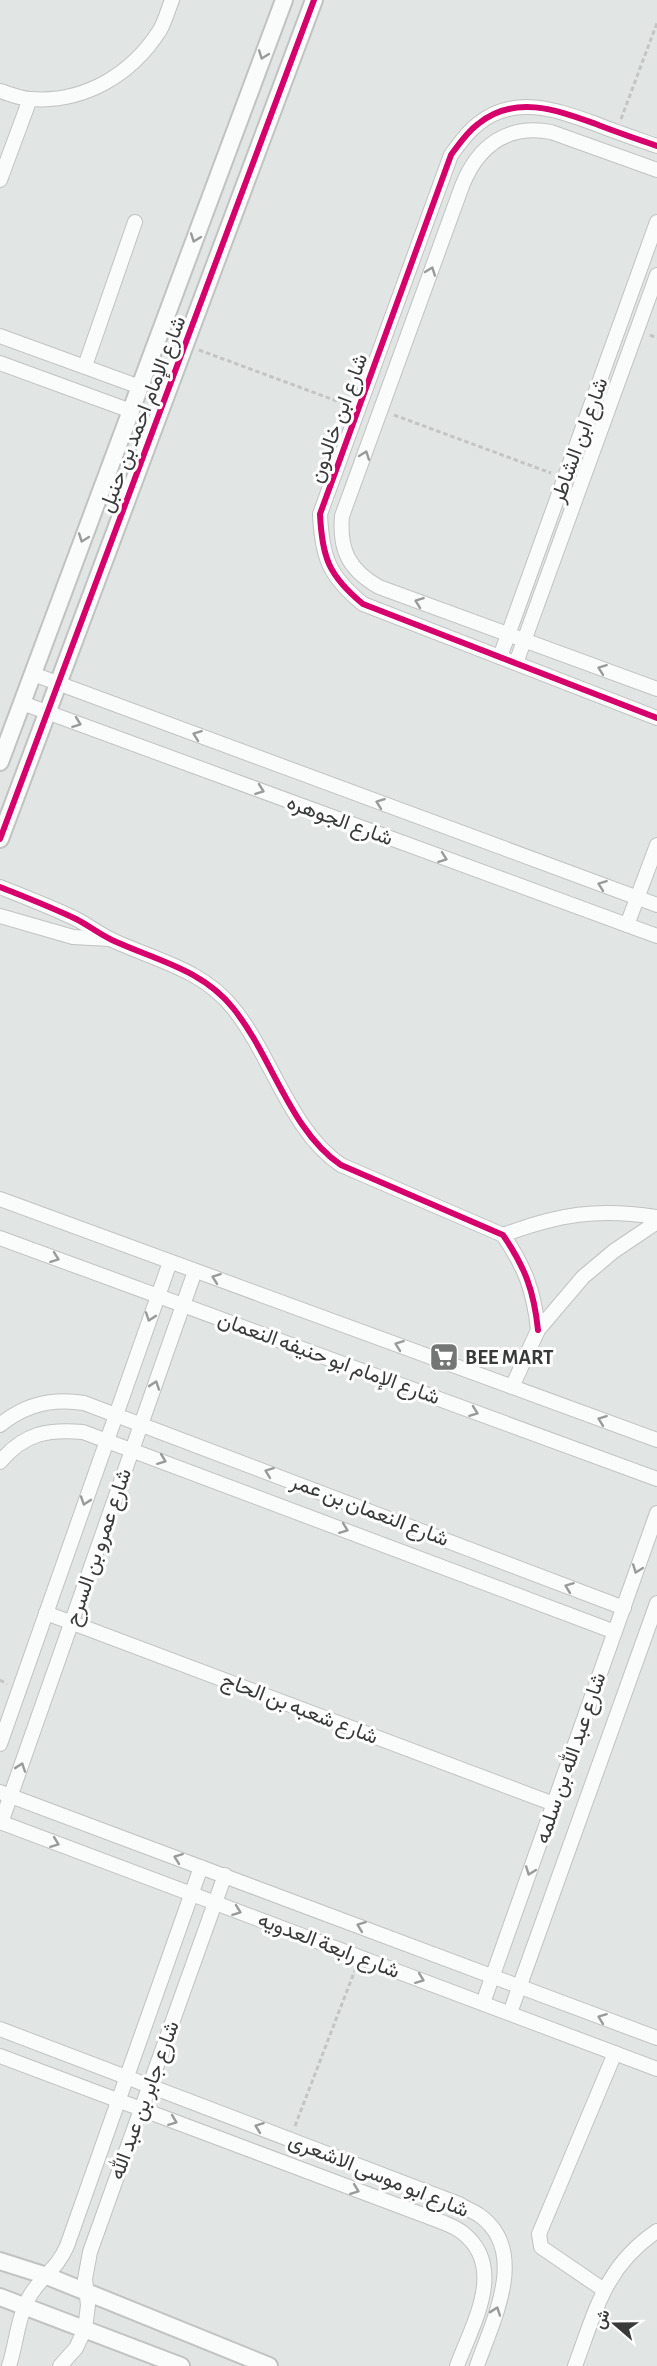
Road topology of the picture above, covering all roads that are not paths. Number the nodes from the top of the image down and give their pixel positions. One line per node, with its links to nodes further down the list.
1 (172, 0): 5 (street)
2 (284, 0): 12 (street, شارع الإمام احمد بن حنبل, one-way to 12)
3 (314, 0): 13 (street, شارع الإمام احمد بن حنبل)
4 (0, 91): 5 (street)
5 (30, 99): 8 (street)
6 (657, 146): 18 (street, شارع ابن خالدون)
7 (657, 170): 19 (street, شارع ابن خالدون, one-way to 7)
8 (0, 180)
9 (135, 222): 16 (street)
10 (657, 222): 21 (street, شارع ابن الشاطر)
11 (657, 274): 22 (street, شارع ابن الشاطر)
12 (172, 299): 13 (street); 17 (street, شارع الإمام احمد بن حنبل)
13 (199, 310): 28 (street, شارع الإمام احمد بن حنبل)
14 (0, 336): 16 (street)
15 (0, 363): 20 (street)
16 (85, 366): 17 (street)
17 (140, 387): 20 (street, شارع الإمام احمد بن حنبل)
18 (360, 406): 19 (street); 25 (street, شارع ابن خالدون)
19 (381, 410): 23 (street, شارع ابن خالدون, one-way to 19)
20 (131, 411): 27 (street, شارع الإمام احمد بن حنبل, one-way to 27)
21 (566, 475): 22 (street); 23 (street, شارع ابن الشاطر)
22 (584, 477): 24 (street, شارع ابن الشاطر)
23 (508, 634): 24 (street, شارع ابن خالدون); 25 (street, شارع ابن الشاطر)
24 (525, 640): 26 (street, شارع ابن الشاطر); 29 (street, شارع ابن خالدون, one-way to 24)
25 (500, 657): 26 (street, شارع ابن خالدون)
26 (516, 663): 32 (street, شارع ابن خالدون)
27 (33, 674): 28 (street, شارع الجوهره); 30 (street, شارع الإمام احمد بن حنبل)
28 (58, 683): 31 (street, شارع الإمام احمد بن حنبل); 37 (street, شارع الجوهره, one-way to 28)
29 (657, 689)
30 (22, 703): 31 (street, شارع الجوهره); 33 (street, شارع الإمام احمد بن حنبل)
31 (47, 712): 34 (street, شارع الإمام احمد بن حنبل); 40 (street, شارع الجوهره, one-way to 40)
32 (657, 718)
33 (0, 762)
34 (0, 839)
35 (657, 845): 37 (street)
36 (0, 887): 42 (street)
37 (638, 898): 38 (street, شارع الجوهره); 40 (street)
38 (657, 905)
39 (0, 916): 42 (street)
40 (627, 925): 41 (street, شارع الجوهره)
41 (656, 932)
42 (110, 939): 46 (street)
43 (0, 1200): 48 (street, شارع الإمام ابو حنيفه النعمان)
44 (657, 1217): 46 (street)
45 (657, 1222): 52 (street)
46 (503, 1235): 52 (street)
47 (0, 1238): 50 (street, شارع الإمام ابو حنيفه النعمان, one-way to 50)
48 (170, 1262): 49 (street, شارع الإمام ابو حنيفه النعمان); 50 (street, شارع عمرو بن السرح)
49 (195, 1271): 51 (street, شارع عمرو بن السرح); 53 (street, شارع الإمام ابو حنيفه النعمان, one-way to 49)
50 (158, 1295): 51 (street, شارع الإمام ابو حنيفه النعمان); 54 (street, شارع عمرو بن السرح, one-way to 54)
51 (183, 1305): 55 (street, شارع عمرو بن السرح, one-way to 51); 61 (street, شارع الإمام ابو حنيفه النعمان, one-way to 61)
52 (538, 1330): 53 (street)
53 (512, 1387): 58 (street, شارع الإمام ابو حنيفه النعمان, one-way to 53)
54 (116, 1413): 55 (street, شارع النعمان بن عمر); 56 (street, شارع النعمان بن عمر); 57 (street, شارع عمرو بن السرح)
55 (142, 1423): 59 (street, شارع عمرو بن السرح); 64 (street, شارع النعمان بن عمر, one-way to 55)
56 (0, 1425)
57 (107, 1440): 59 (street, شارع النعمان بن عمر); 60 (street, شارع النعمان بن عمر); 65 (street, شارع عمرو بن السرح, one-way to 65)
58 (657, 1440)
59 (133, 1449): 66 (street, شارع عمرو بن السرح); 67 (street, شارع النعمان بن عمر, one-way to 67)
60 (0, 1462)
61 (657, 1479)
62 (657, 1514): 64 (street, شارع عبد الله بن سلمه, one-way to 64)
63 (657, 1603): 77 (street, شارع عبد الله بن سلمه)
64 (624, 1608): 67 (street, شارع عبد الله بن سلمه)
65 (46, 1613): 66 (street, شارع شعبه بن الحاج); 68 (street, شارع عمرو بن السرح)
66 (72, 1623): 69 (street, شارع عمرو بن السرح, one-way to 66); 70 (street, شارع شعبه بن الحاج)
67 (615, 1632): 70 (street, شارع عبد الله بن سلمه)
68 (0, 1744)
69 (5, 1794): 71 (street, شارع عمرو بن السرح); 72 (street, شارع رابعة العدويه, one-way to 69)
70 (554, 1804): 76 (street, شارع عبد الله بن سلمه, one-way to 76)
71 (1, 1822): 74 (street, شارع رابعة العدويه, one-way to 74)
72 (201, 1867): 73 (street, شارع رابعة العدويه); 74 (street, شارع جابر بن عبد الله)
73 (225, 1875): 75 (street, شارع جابر بن عبد الله); 76 (street, شارع رابعة العدويه, one-way to 73)
74 (191, 1894): 75 (street, شارع رابعة العدويه); 85 (street, شارع جابر بن عبد الله)
75 (215, 1903): 78 (street, شارع رابعة العدويه, one-way to 78); 86 (street, شارع جابر بن عبد الله)
76 (493, 1976): 77 (street, شارع رابعة العدويه); 78 (street, شارع عبد الله بن سلمه)
77 (520, 1986): 79 (street, شارع عبد الله بن سلمه); 81 (street, شارع رابعة العدويه, one-way to 77)
78 (483, 2003): 79 (street, شارع رابعة العدويه)
79 (510, 2013): 82 (street, شارع رابعة العدويه)
80 (0, 2029): 85 (street, شارع ابو موسى الاشعرى)
81 (657, 2038)
82 (615, 2053): 84 (street, شارع رابعة العدويه); 92 (street)
83 (0, 2056): 87 (street, شارع ابو موسى الاشعرى)
84 (657, 2069)
85 (126, 2077): 86 (street, شارع ابو موسى الاشعرى); 87 (street, شارع جابر بن عبد الله)
86 (149, 2086): 88 (street, شارع جابر بن عبد الله); 102 (street, شارع ابو موسى الاشعرى, one-way to 86)
87 (118, 2101): 88 (street, شارع ابو موسى الاشعرى); 91 (street, شارع جابر بن عبد الله)
88 (140, 2109): 93 (street, شارع جابر بن عبد الله); 101 (street, شارع ابو موسى الاشعرى, one-way to 101)
89 (657, 2231): 92 (street)
90 (0, 2261): 91 (street)
91 (47, 2277): 93 (street); 95 (street, شارع جابر بن عبد الله)
92 (604, 2290): 103 (street)
93 (86, 2292): 96 (street, شارع جابر بن عبد الله); 100 (street)
94 (0, 2297): 95 (street)
95 (25, 2306): 96 (street); 97 (street, شارع جابر بن عبد الله)
96 (85, 2329): 98 (street); 99 (street)
97 (9, 2366)
98 (60, 2366)
99 (181, 2366)
100 (269, 2366)
101 (457, 2366)
102 (477, 2366)
103 (575, 2366)

